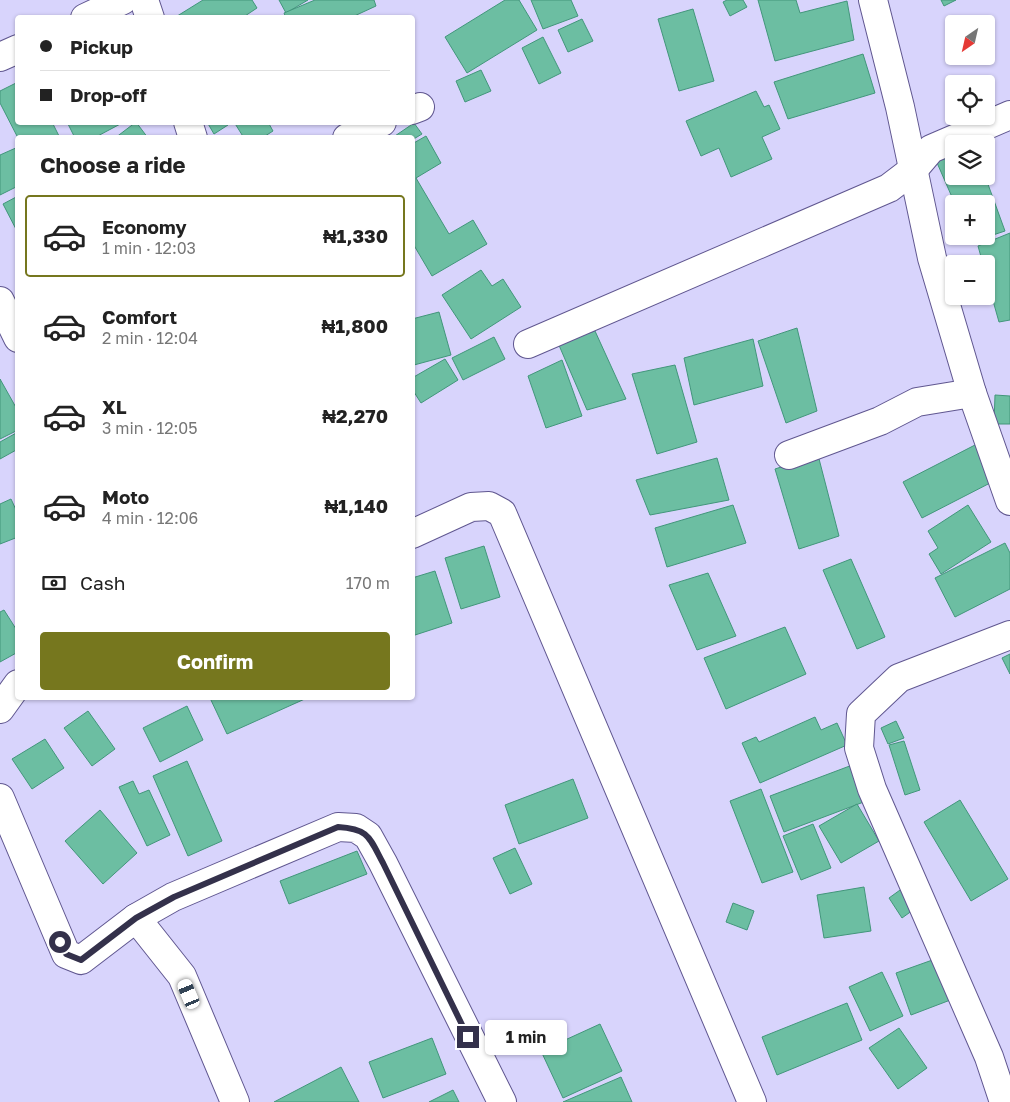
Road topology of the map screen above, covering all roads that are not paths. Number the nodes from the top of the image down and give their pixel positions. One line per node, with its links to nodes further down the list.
1 (123, 0): 4 (street)
2 (144, 0): 5 (street)
3 (873, 0): 11 (street)
4 (91, 15)
5 (149, 15)
6 (15, 50): 7 (street)
7 (0, 57)
8 (1010, 115): 11 (street)
9 (375, 125): 10 (street)
10 (354, 135)
11 (914, 169): 14 (street); 15 (street)
12 (0, 301): 13 (street)
13 (15, 332)
14 (528, 344)
15 (972, 393): 16 (street); 17 (street)
16 (789, 455)
17 (1010, 501)
18 (415, 533): 26 (street)
19 (1010, 635): 27 (street)
20 (15, 688): 21 (street)
21 (0, 709)
22 (0, 798): 23 (street)
23 (136, 918): 24 (street); 25 (street)
24 (234, 1102)
25 (502, 1102)
26 (752, 1102)
27 (1004, 1102)

